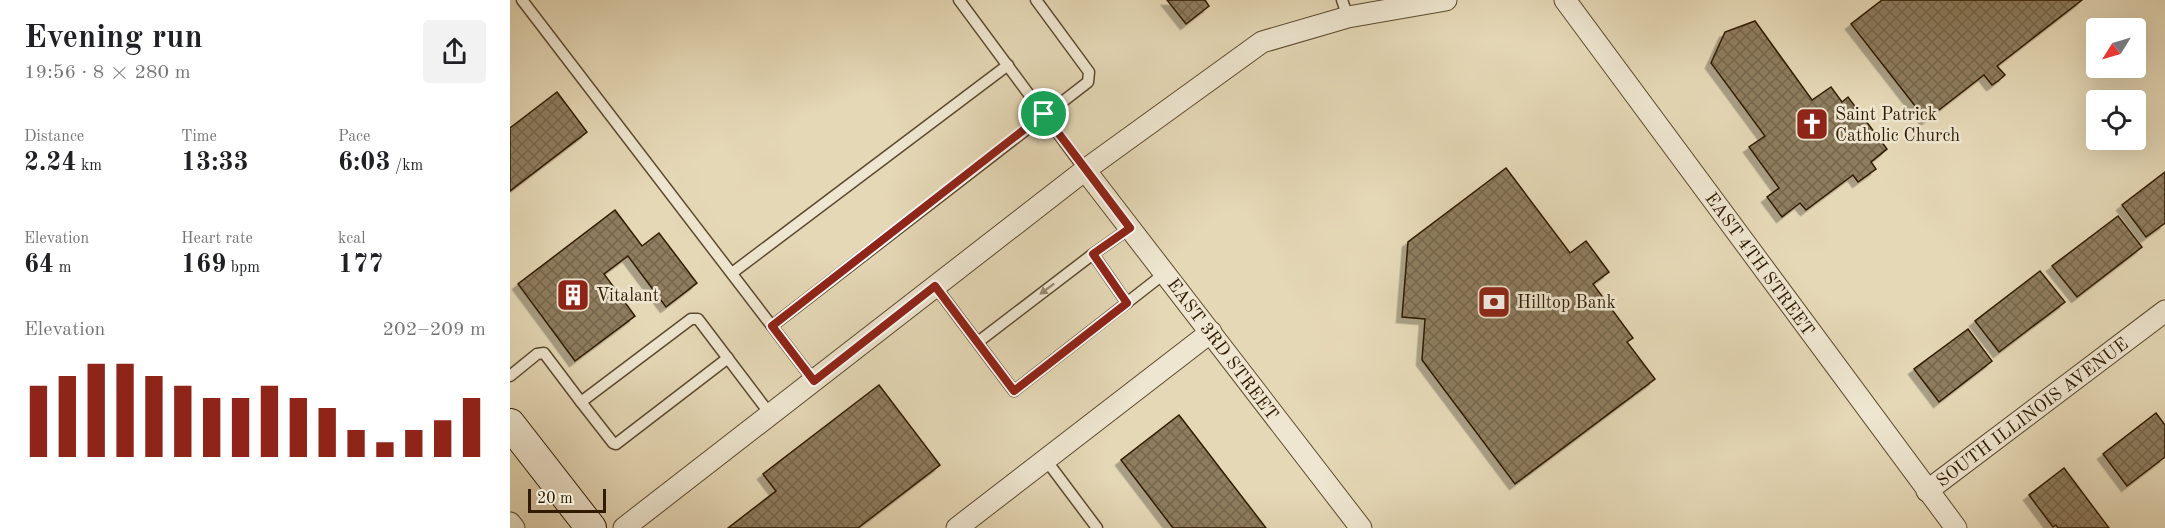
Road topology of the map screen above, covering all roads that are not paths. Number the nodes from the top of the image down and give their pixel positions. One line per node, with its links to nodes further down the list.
1 (522, 0): 12 (lane)
2 (959, 0): 7 (lane)
3 (1036, 0): 8 (lane)
4 (1446, 0): 6 (street)
5 (1565, 0): 27 (street, EAST 4TH STREET)
6 (1345, 9): 9 (street)
7 (1008, 65): 8 (lane); 12 (lane)
8 (1044, 114): 9 (lane); 17 (lane)
9 (1085, 170): 10 (street, EAST 3RD STREET); 14 (street)
10 (1130, 228): 11 (lane); 13 (street, EAST 3RD STREET)
11 (1093, 254): 15 (lane); 19 (lane, one-way to 19)
12 (732, 273): 17 (lane)
13 (1165, 273): 15 (lane); 18 (street, EAST 3RD STREET)
14 (935, 286): 19 (lane); 22 (street)
15 (1127, 303): 19 (lane)
16 (2165, 311): 27 (street, SOUTH ILLINOIS AVENUE)
17 (772, 326): 22 (lane)
18 (1211, 332): 26 (street); 34 (street, EAST 3RD STREET)
19 (978, 342)
20 (728, 358): 23 (lane); 23 (lane); 24 (lane)
21 (510, 376): 23 (lane)
22 (814, 381): 24 (street)
23 (581, 402)
24 (770, 414): 31 (street)
25 (510, 424): 30 (main road)
26 (1046, 460): 32 (street); 33 (lane)
27 (1927, 491): 35 (street, EAST 4TH STREET)
28 (510, 523): 29 (street)
29 (514, 528)
30 (591, 528)
31 (624, 528)
32 (957, 528)
33 (1097, 528)
34 (1361, 528)
35 (1956, 528)

